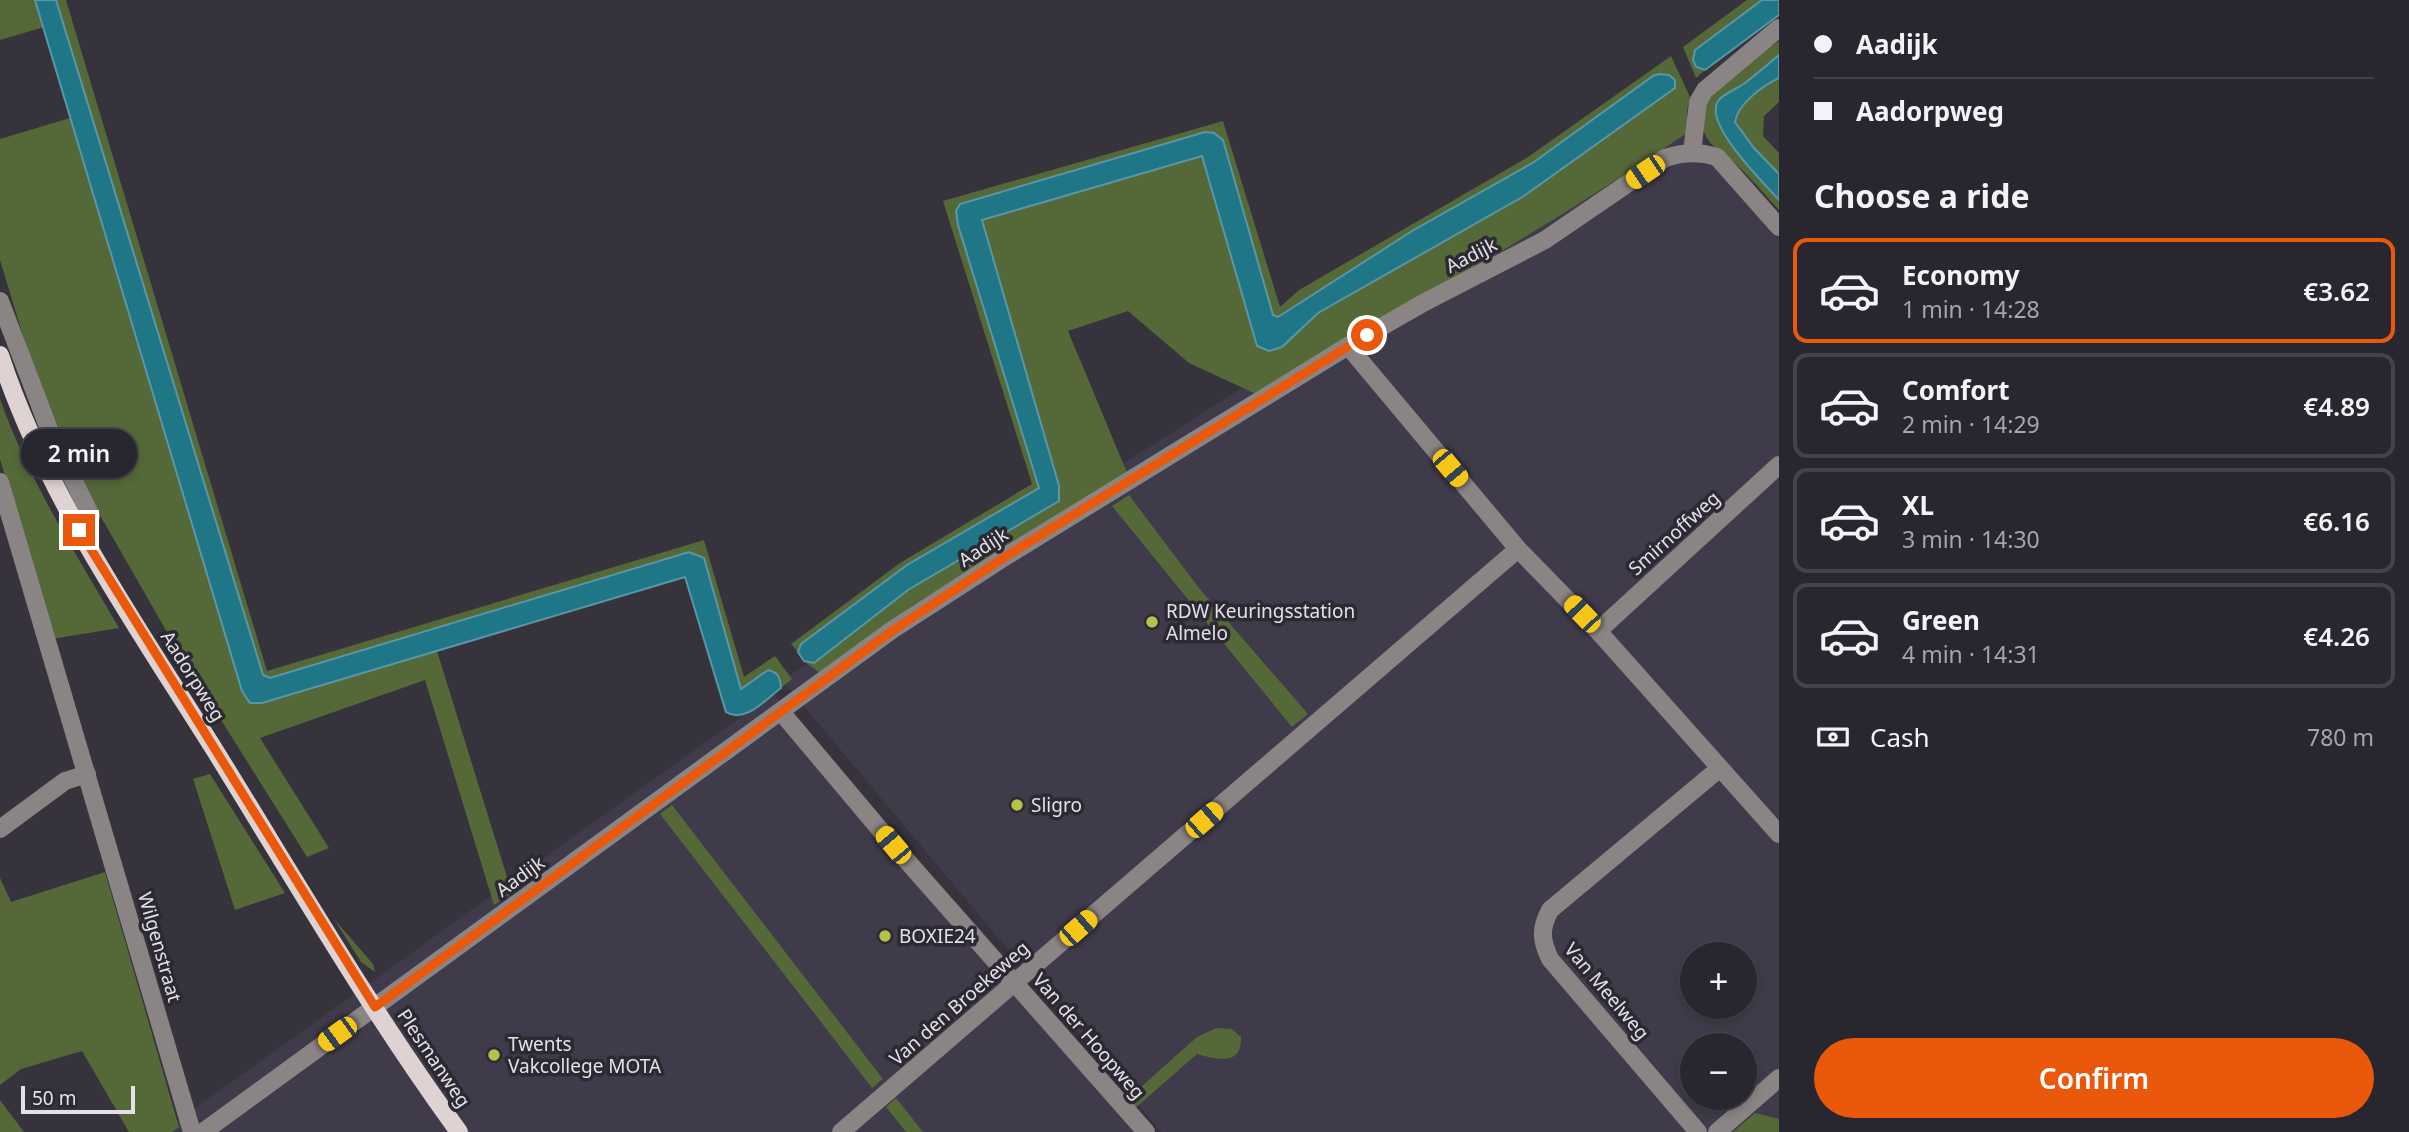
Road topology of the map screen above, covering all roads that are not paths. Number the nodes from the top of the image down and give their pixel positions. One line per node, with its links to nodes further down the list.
1 (1779, 29): 2 (street)
2 (1692, 153): 3 (street); 5 (street, Aadijk)
3 (1779, 227)
4 (0, 300): 9 (street)
5 (1348, 346): 10 (street); 12 (street, Aadijk)
6 (0, 355): 18 (main road, Aadorpweg)
7 (1779, 465): 11 (street, Smirnoffweg)
8 (0, 482): 14 (street, Wilgenstraat)
9 (90, 516)
10 (1518, 549): 11 (street); 17 (street, Van den Broekeweg)
11 (1598, 631): 13 (street)
12 (782, 713): 17 (street, Van der Hoopweg); 18 (street, Aadijk)
13 (1720, 768): 16 (street); 25 (street, Van Meelweg)
14 (88, 774): 15 (street); 20 (street, Wilgenstraat)
15 (0, 829)
16 (1779, 834)
17 (1015, 982): 23 (street, Van den Broekeweg); 24 (street, Van der Hoopweg)
18 (375, 1007): 21 (street, Aadijk); 22 (main road, Plesmanweg)
19 (1779, 1078): 26 (street)
20 (192, 1132)
21 (203, 1132)
22 (459, 1132)
23 (841, 1132)
24 (1146, 1132)
25 (1698, 1132)
26 (1717, 1132)

